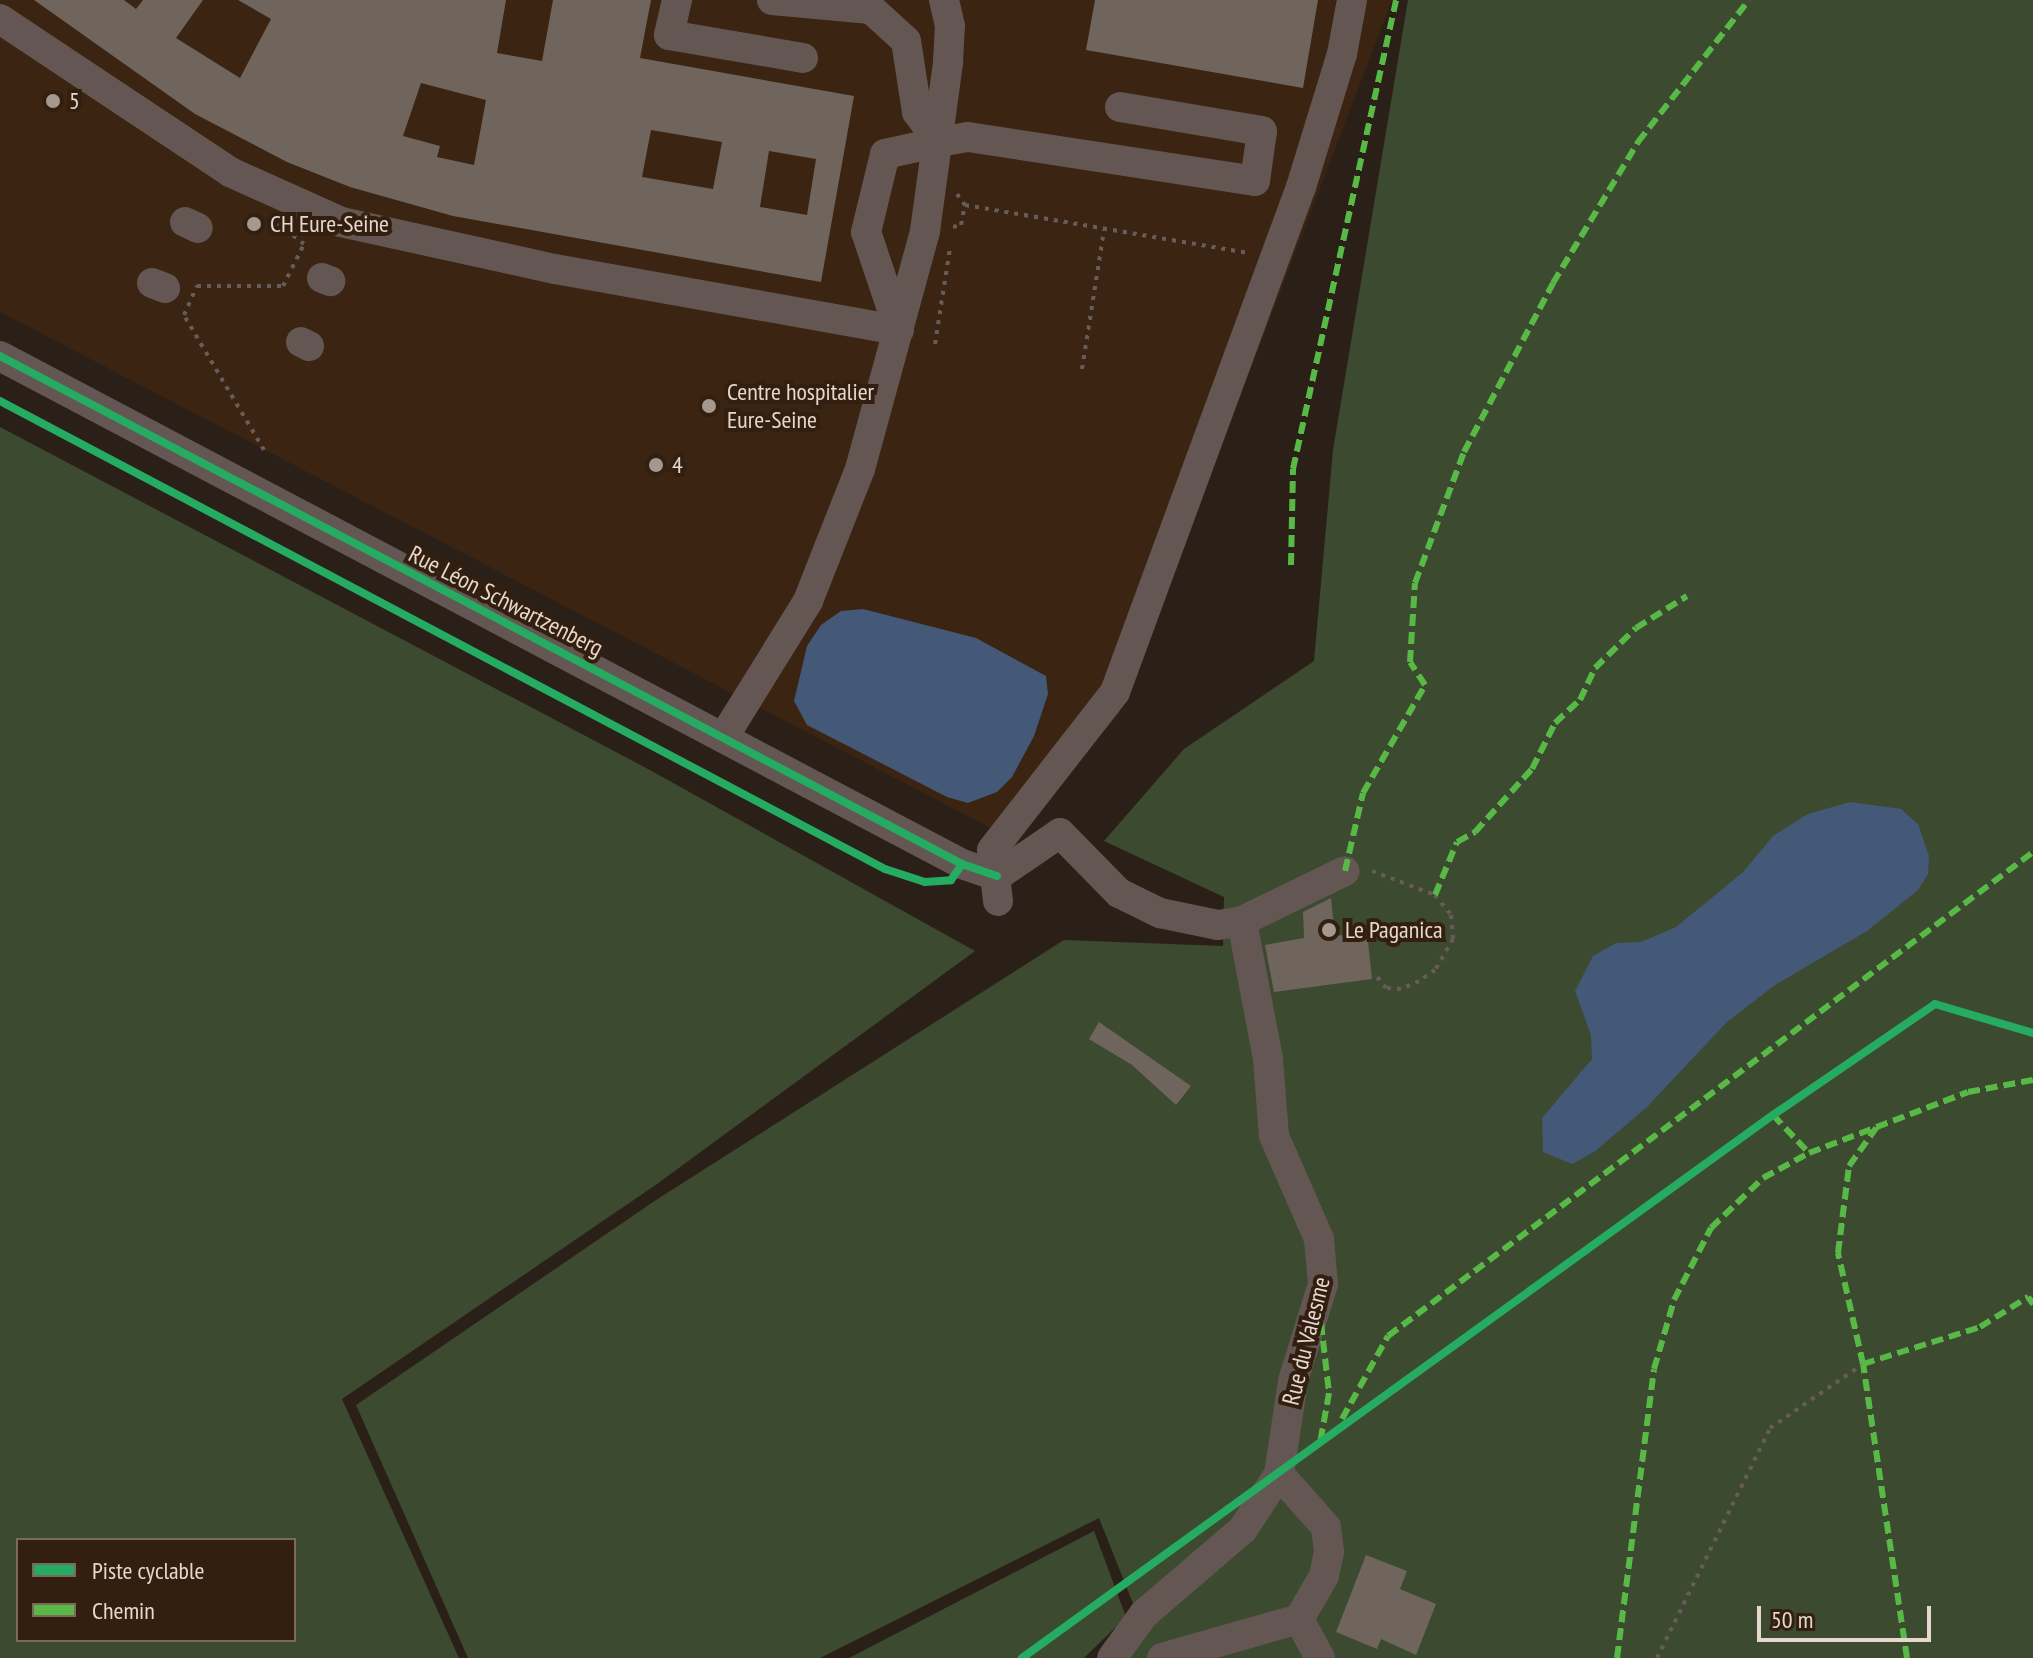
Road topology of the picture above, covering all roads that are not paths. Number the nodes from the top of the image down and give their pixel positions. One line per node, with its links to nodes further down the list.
1 (677, 0): 6 (street)
2 (772, 0): 8 (street)
3 (944, 0): 8 (street)
4 (1352, 0): 13 (street)
5 (0, 19): 9 (street)
6 (803, 58)
7 (1120, 107): 8 (street)
8 (939, 142): 9 (street); 9 (street)
9 (899, 330): 11 (street)
10 (0, 356): 11 (street, Rue Léon Schwartzenberg)
11 (725, 735): 13 (street, Rue Léon Schwartzenberg)
12 (1345, 871): 14 (street)
13 (998, 889): 14 (street)
14 (1242, 921): 15 (street, Rue du Valesme)
15 (1279, 1474): 16 (street); 17 (street, Rue du Valesme)
16 (1299, 1619): 18 (street); 19 (street)
17 (1112, 1658)
18 (1162, 1658)
19 (1320, 1658)

